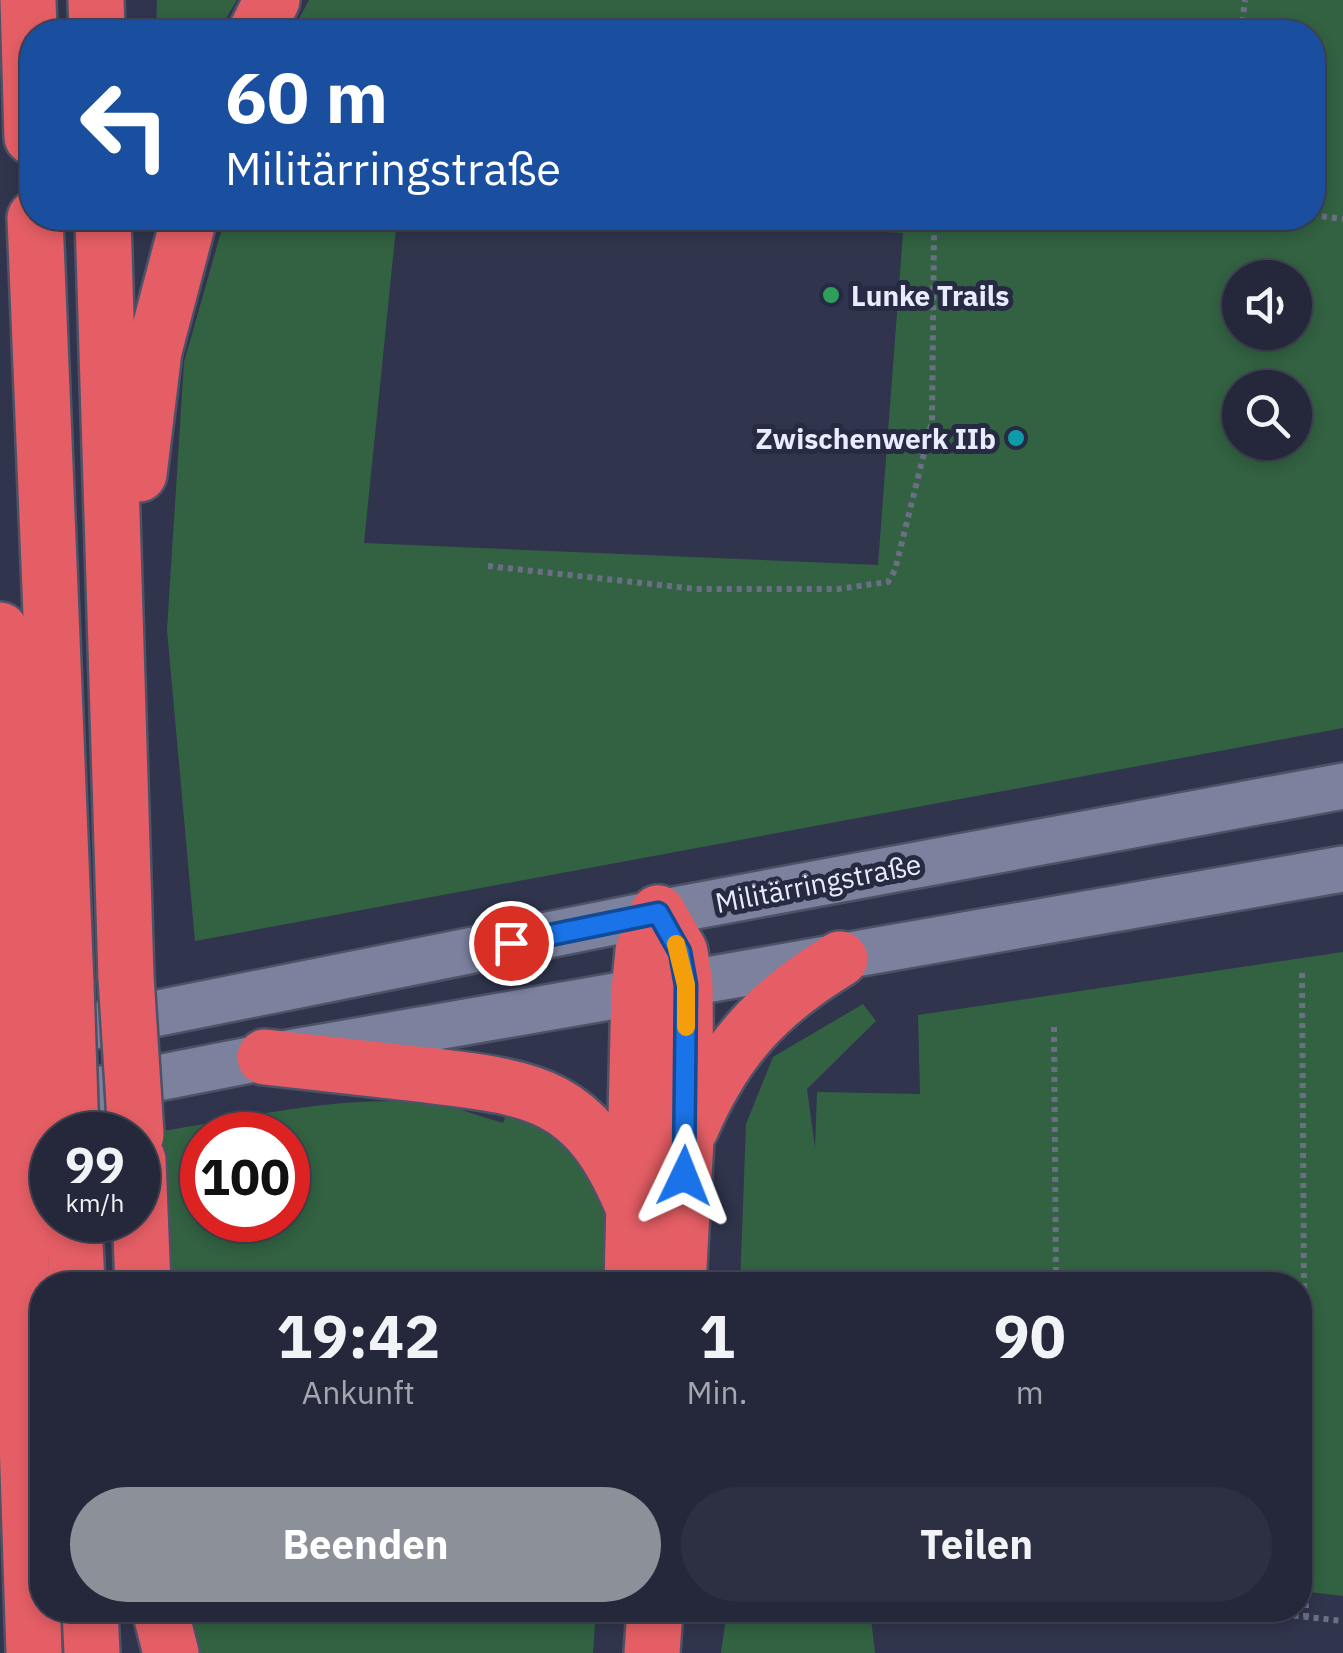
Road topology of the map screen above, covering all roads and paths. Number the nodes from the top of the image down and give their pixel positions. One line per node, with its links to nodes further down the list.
1 (35, 230): 14 (highway)
2 (104, 230): 7 (highway)
3 (185, 230): 7 (highway)
4 (935, 230): 5 (path)
5 (488, 566)
6 (0, 630): 14 (highway)
7 (118, 635): 20 (highway, bridge)
8 (1343, 786): 10 (main road, Militärringstraße)
9 (1343, 868): 11 (main road)
10 (658, 913): 13 (highway); 16 (main road, Militärringstraße)
11 (840, 959): 13 (main road); 21 (highway)
12 (1302, 974): 30 (path)
13 (662, 988): 17 (main road); 21 (highway); 22 (highway)
14 (40, 989): 19 (highway, bridge); 31 (highway, bridge)
15 (1054, 1027): 29 (path)
16 (0, 1045)
17 (266, 1057): 18 (main road); 22 (highway)
18 (0, 1110)
19 (66, 1112)
20 (135, 1112)
21 (686, 1140): 28 (highway)
22 (632, 1202): 27 (highway)
23 (75, 1242): 25 (highway)
24 (141, 1242): 26 (highway)
25 (76, 1272)
26 (142, 1272)
27 (632, 1272)
28 (679, 1272)
29 (1056, 1272)
30 (1304, 1272)
31 (30, 1531)
32 (1312, 1618): 33 (path)
33 (1343, 1621)
34 (33, 1622): 40 (highway, bridge)
35 (91, 1622): 41 (highway)
36 (158, 1622): 42 (highway)
37 (161, 1622): 43 (highway)
38 (619, 1622): 44 (highway)
39 (655, 1622): 45 (highway)
40 (34, 1653)
41 (92, 1653)
42 (158, 1653)
43 (170, 1653)
44 (618, 1653)
45 (652, 1653)

